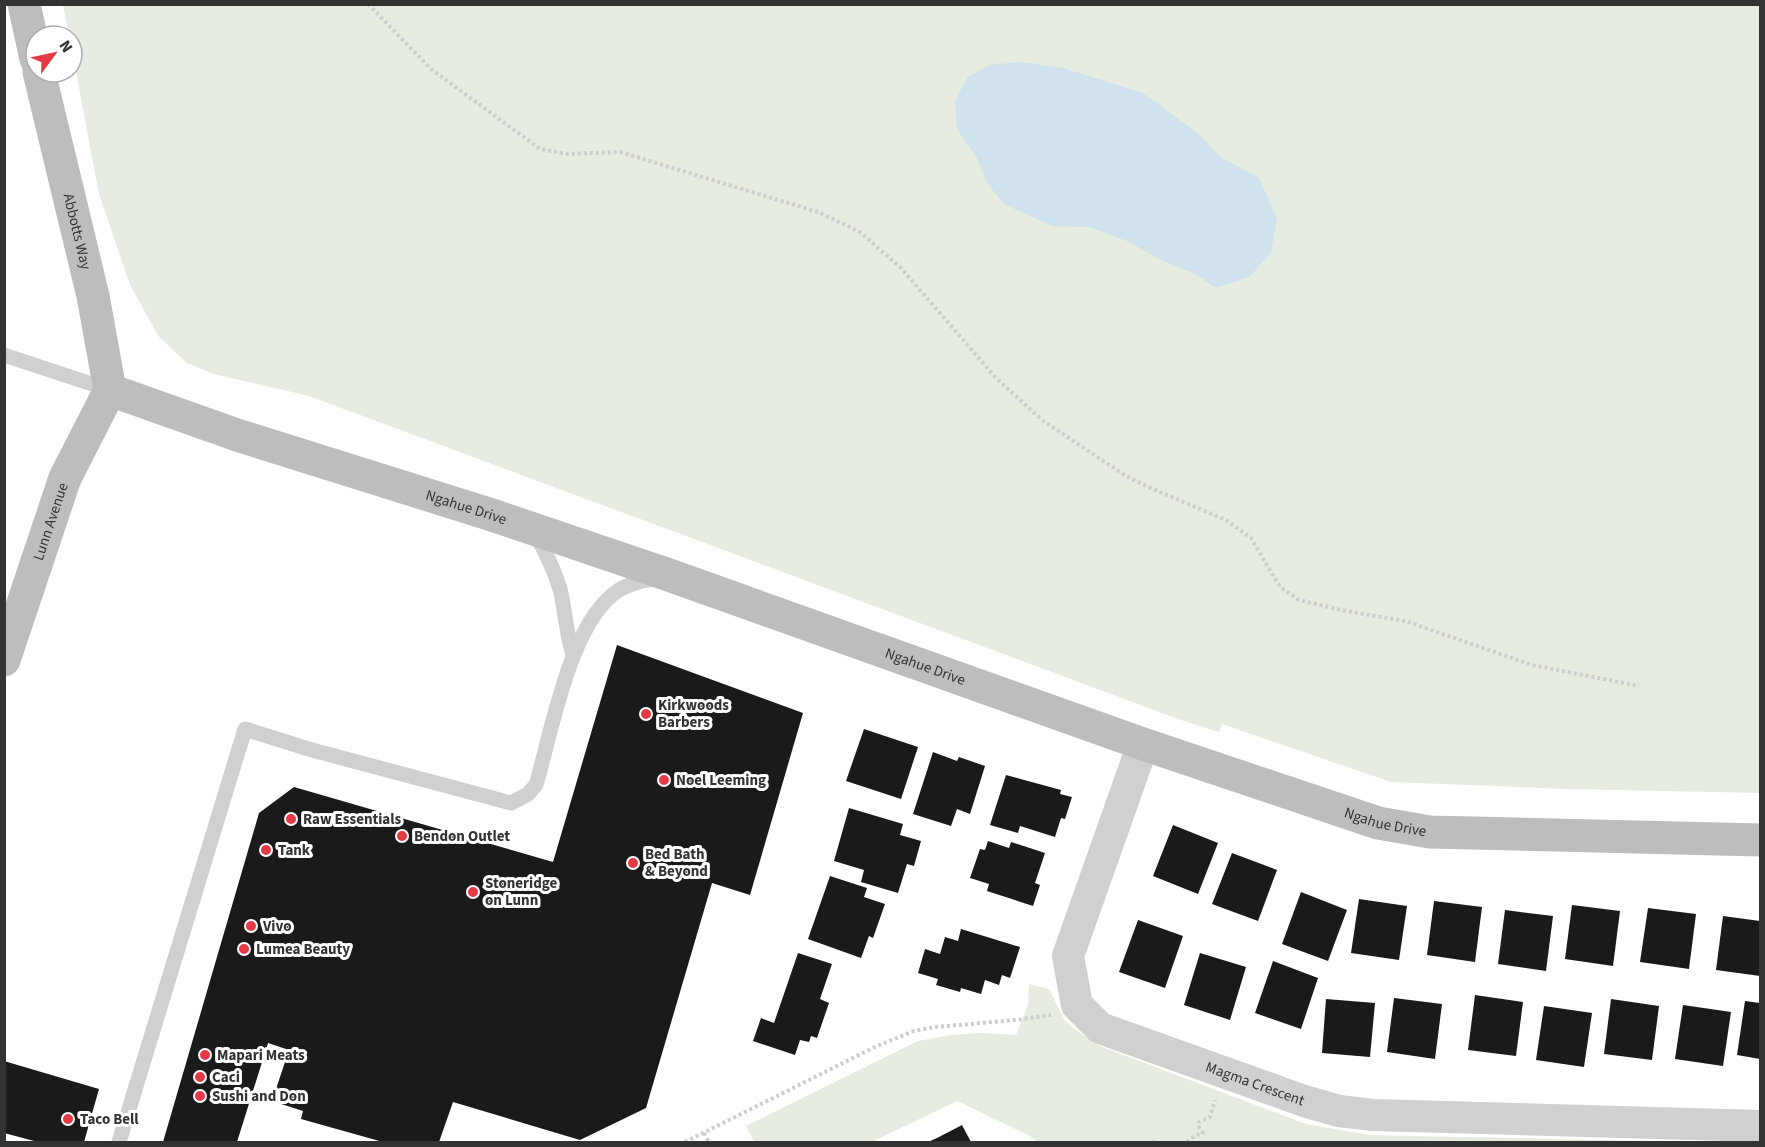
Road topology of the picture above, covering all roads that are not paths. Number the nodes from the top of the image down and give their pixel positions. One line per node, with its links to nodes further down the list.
1 (24, 4): 2 (main road)
2 (28, 24)
3 (42, 84): 5 (main road, Abbotts Way)
4 (4, 355): 5 (lane)
5 (110, 390): 6 (main road, Ngahue Drive); 9 (main road, Lunn Avenue)
6 (533, 530): 7 (main road, Ngahue Drive); 8 (lane)
7 (669, 575): 8 (lane); 10 (main road, Ngahue Drive)
8 (573, 655): 14 (lane)
9 (4, 660)
10 (1143, 744): 11 (main road, Ngahue Drive); 13 (street, Magma Crescent)
11 (1761, 840)
12 (1761, 1126): 13 (street, Magma Crescent)
13 (1736, 1134)
14 (119, 1143)

